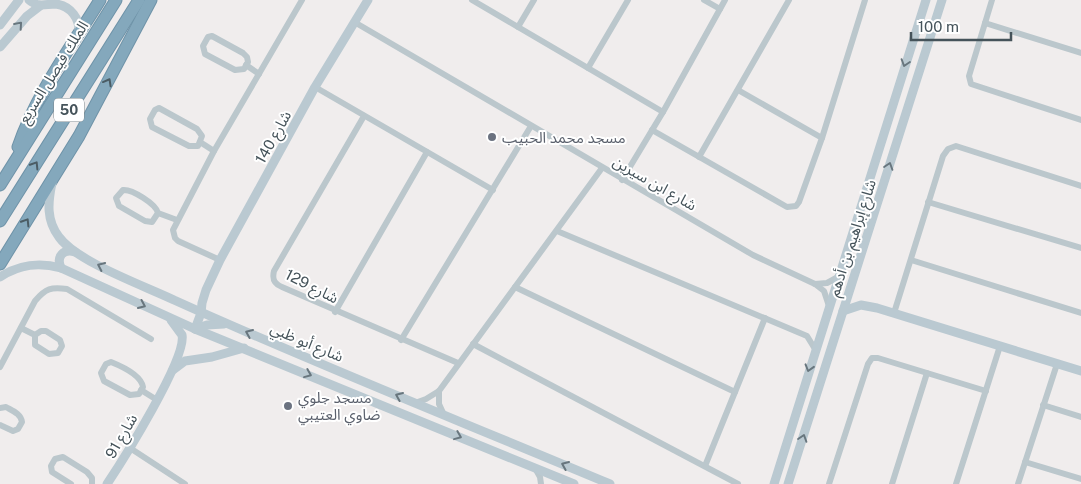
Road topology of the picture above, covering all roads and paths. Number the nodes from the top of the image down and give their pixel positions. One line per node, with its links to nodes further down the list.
1 (19, 0): 23 (street)
2 (29, 0): 19 (street)
3 (100, 0): 25 (highway)
4 (116, 0): 47 (highway, الملك فيصل السريع / 50)
5 (139, 0): 57 (highway, 50, one-way to 5)
6 (151, 0): 49 (highway, one-way to 6)
7 (302, 0): 30 (street)
8 (368, 0): 21 (street, شارع 140)
9 (534, 0): 24 (street)
10 (628, 0): 29 (street)
11 (704, 0): 20 (street)
12 (725, 0): 20 (street)
13 (789, 0): 32 (street)
14 (865, 0): 42 (street)
15 (926, 0): 33 (street, شارع إبراهيم بن أدهم, one-way to 33)
16 (942, 0): 34 (street, شارع إبراهيم بن أدهم)
17 (992, 0): 22 (street)
18 (476, 1): 24 (street)
19 (48, 4): 25 (street); 26 (street, one-way to 19)
20 (720, 9): 35 (street)
21 (356, 23): 31 (street, شارع 140); 40 (street, شارع ابن سيرين)
22 (985, 23): 27 (street); 39 (street)
23 (0, 25)
24 (518, 27): 29 (street)
25 (79, 33): 47 (highway)
26 (0, 46)
27 (1081, 53)
28 (246, 66): 28 (street); 30 (street)
29 (588, 68): 35 (street)
30 (259, 74): 44 (street)
31 (315, 88): 37 (street); 61 (street, شارع 140)
32 (738, 90): 42 (street); 46 (street)
33 (896, 91): 34 (street); 36 (street, شارع إبراهيم بن أدهم)
34 (912, 95): 38 (street, شارع إبراهيم بن أدهم)
35 (663, 112): 41 (street)
36 (890, 112): 38 (street); 66 (street, شارع إبراهيم بن أدهم)
37 (364, 116): 45 (street); 75 (street, شارع 129)
38 (905, 117): 68 (street, شارع إبراهيم بن أدهم, one-way to 38)
39 (1081, 120)
40 (531, 126): 48 (street, شارع ابن سيرين); 53 (street)
41 (652, 130): 46 (street); 50 (street)
42 (822, 138): 46 (street)
43 (200, 142): 43 (street); 44 (street)
44 (214, 150): 56 (street)
45 (427, 152): 53 (street); 75 (street)
46 (699, 157)
47 (13, 164): 51 (highway, الملك فيصل السريع / 50)
48 (602, 168): 50 (street, شارع ابن سيرين); 58 (street)
49 (54, 178): 60 (street, شارع أبو ظبي); 63 (highway, one-way to 49)
50 (622, 180): 67 (street, شارع ابن سيرين)
51 (0, 185)
52 (1081, 186): 54 (street)
53 (493, 190): 88 (street)
54 (928, 202): 59 (street); 62 (street)
55 (158, 213): 55 (street); 56 (street)
56 (177, 220): 61 (street)
57 (0, 221)
58 (557, 231): 69 (street); 80 (street)
59 (1081, 248)
60 (75, 252): 64 (street); 71 (street, شارع أبو ظبي, one-way to 60)
61 (220, 260): 70 (street, شارع 140)
62 (911, 260): 77 (street); 78 (street)
63 (0, 264)
64 (61, 268): 65 (street, شارع أبو ظبي); 79 (street, شارع أبو ظبي, one-way to 79)
65 (0, 277)
66 (838, 277): 67 (street); 73 (street, شارع إبراهيم بن أدهم)
67 (816, 284): 73 (street)
68 (850, 286): 72 (street); 74 (street, شارع إبراهيم بن أدهم)
69 (515, 287): 89 (street); 102 (street)
70 (206, 290): 71 (street); 76 (street, شارع 140)
71 (180, 302): 76 (street, شارع أبو ظبي)
72 (861, 305): 74 (street); 77 (street)
73 (829, 306): 84 (street, شارع إبراهيم بن أدهم)
74 (843, 311): 126 (street, شارع إبراهيم بن أدهم, one-way to 74)
75 (335, 312): 88 (street, شارع 129)
76 (201, 313): 79 (street); 81 (street, شارع أبو ظبي); 83 (street, شارع 140)
77 (894, 313): 90 (street)
78 (1081, 313)
79 (171, 318): 83 (street, شارع أبو ظبي); 96 (street, شارع 91)
80 (764, 318): 86 (street); 102 (street)
81 (231, 325): 83 (street); 104 (street, شارع أبو ظبي, one-way to 81)
82 (21, 328): 85 (street); 87 (street); 95 (street)
83 (195, 329): 91 (street, شارع أبو ظبي)
84 (822, 329): 86 (street); 92 (street, شارع إبراهيم بن أدهم)
85 (35, 335): 85 (street)
86 (807, 336): 92 (street)
87 (151, 339)
88 (402, 340): 93 (street, شارع 129)
89 (473, 344): 93 (street); 112 (street)
90 (1000, 346): 94 (street); 101 (street)
91 (244, 348): 96 (street); 113 (street, شارع أبو ظبي, one-way to 113)
92 (815, 349): 125 (street, شارع إبراهيم بن أدهم, one-way to 125)
93 (458, 363): 100 (street)
94 (1057, 364): 97 (street); 105 (street)
95 (0, 368)
96 (173, 370): 103 (street, شارع 91)
97 (1081, 371)
98 (927, 373): 101 (street); 127 (street); 128 (street)
99 (141, 390): 99 (street, شارع 91); 103 (street, شارع 91)
100 (439, 391): 104 (street); 107 (street)
101 (986, 391): 129 (street)
102 (735, 392): 112 (street)
103 (156, 400): 110 (street, شارع 91)
104 (415, 403): 107 (street, شارع أبو ظبي)
105 (1043, 405): 108 (street); 111 (street)
106 (0, 408): 109 (street)
107 (444, 415): 123 (street, شارع أبو ظبي, one-way to 107)
108 (1081, 417)
109 (0, 425)
110 (130, 448): 118 (street, شارع 91); 119 (street)
111 (1025, 462): 115 (street); 130 (street)
112 (705, 466): 124 (street)
113 (534, 467): 114 (street, شارع أبو ظبي); 120 (street)
114 (562, 479): 121 (street); 122 (street, شارع أبو ظبي)
115 (1081, 479)
116 (72, 484): 117 (street)
117 (92, 484)
118 (108, 484)
119 (185, 484)
120 (541, 484)
121 (553, 484)
122 (574, 484)
123 (610, 484)
124 (738, 484)
125 (774, 484)
126 (788, 484)
127 (829, 484)
128 (892, 484)
129 (956, 484)
130 (1018, 484)

